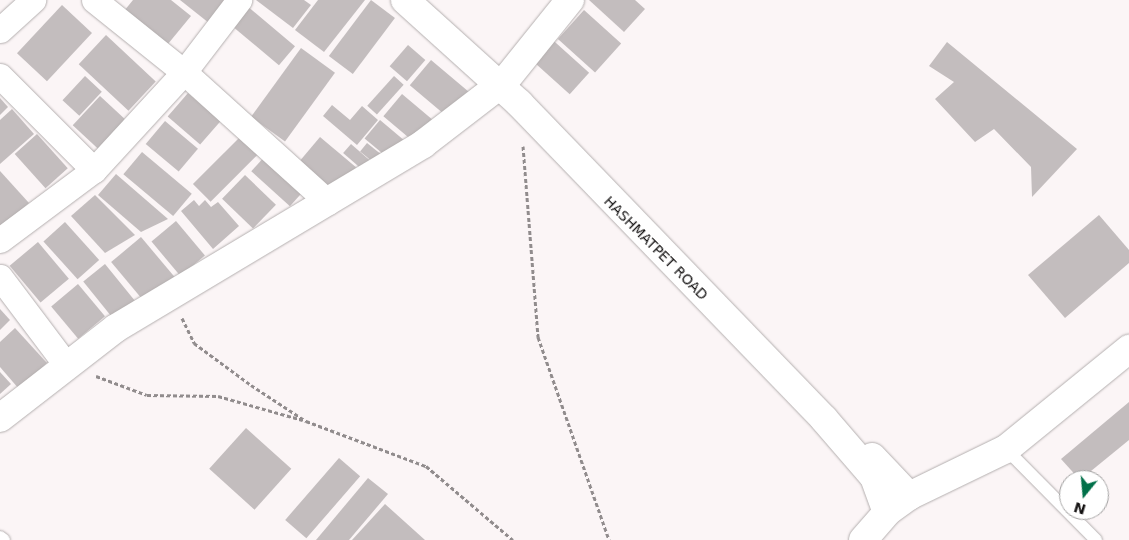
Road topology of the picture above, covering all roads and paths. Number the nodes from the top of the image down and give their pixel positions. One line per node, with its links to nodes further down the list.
1 (33, 0): 7 (street)
2 (94, 0): 8 (street)
3 (239, 0): 8 (street)
4 (405, 0): 10 (main road, HASHMATPET ROAD)
5 (424, 0): 10 (main road, HASHMATPET ROAD)
6 (570, 0): 10 (main road)
7 (0, 30)
8 (184, 72): 11 (street); 12 (street)
9 (0, 76): 11 (street)
10 (509, 88): 12 (main road); 21 (main road, HASHMATPET ROAD); 22 (main road, HASHMATPET ROAD); 26 (path)
11 (94, 170): 13 (street)
12 (328, 202): 15 (main road)
13 (0, 240)
14 (0, 276): 17 (street)
15 (170, 294): 17 (main road); 19 (path)
16 (1129, 349): 20 (main road)
17 (67, 366): 18 (main road); 19 (path)
18 (0, 418)
19 (306, 421): 25 (path)
20 (1006, 449): 21 (main road); 28 (lane)
21 (909, 496): 22 (main road)
22 (886, 512): 27 (main road)
23 (0, 537): 24 (lane)
24 (4, 540)
25 (513, 540)
26 (609, 540)
27 (863, 540)
28 (1096, 540)

